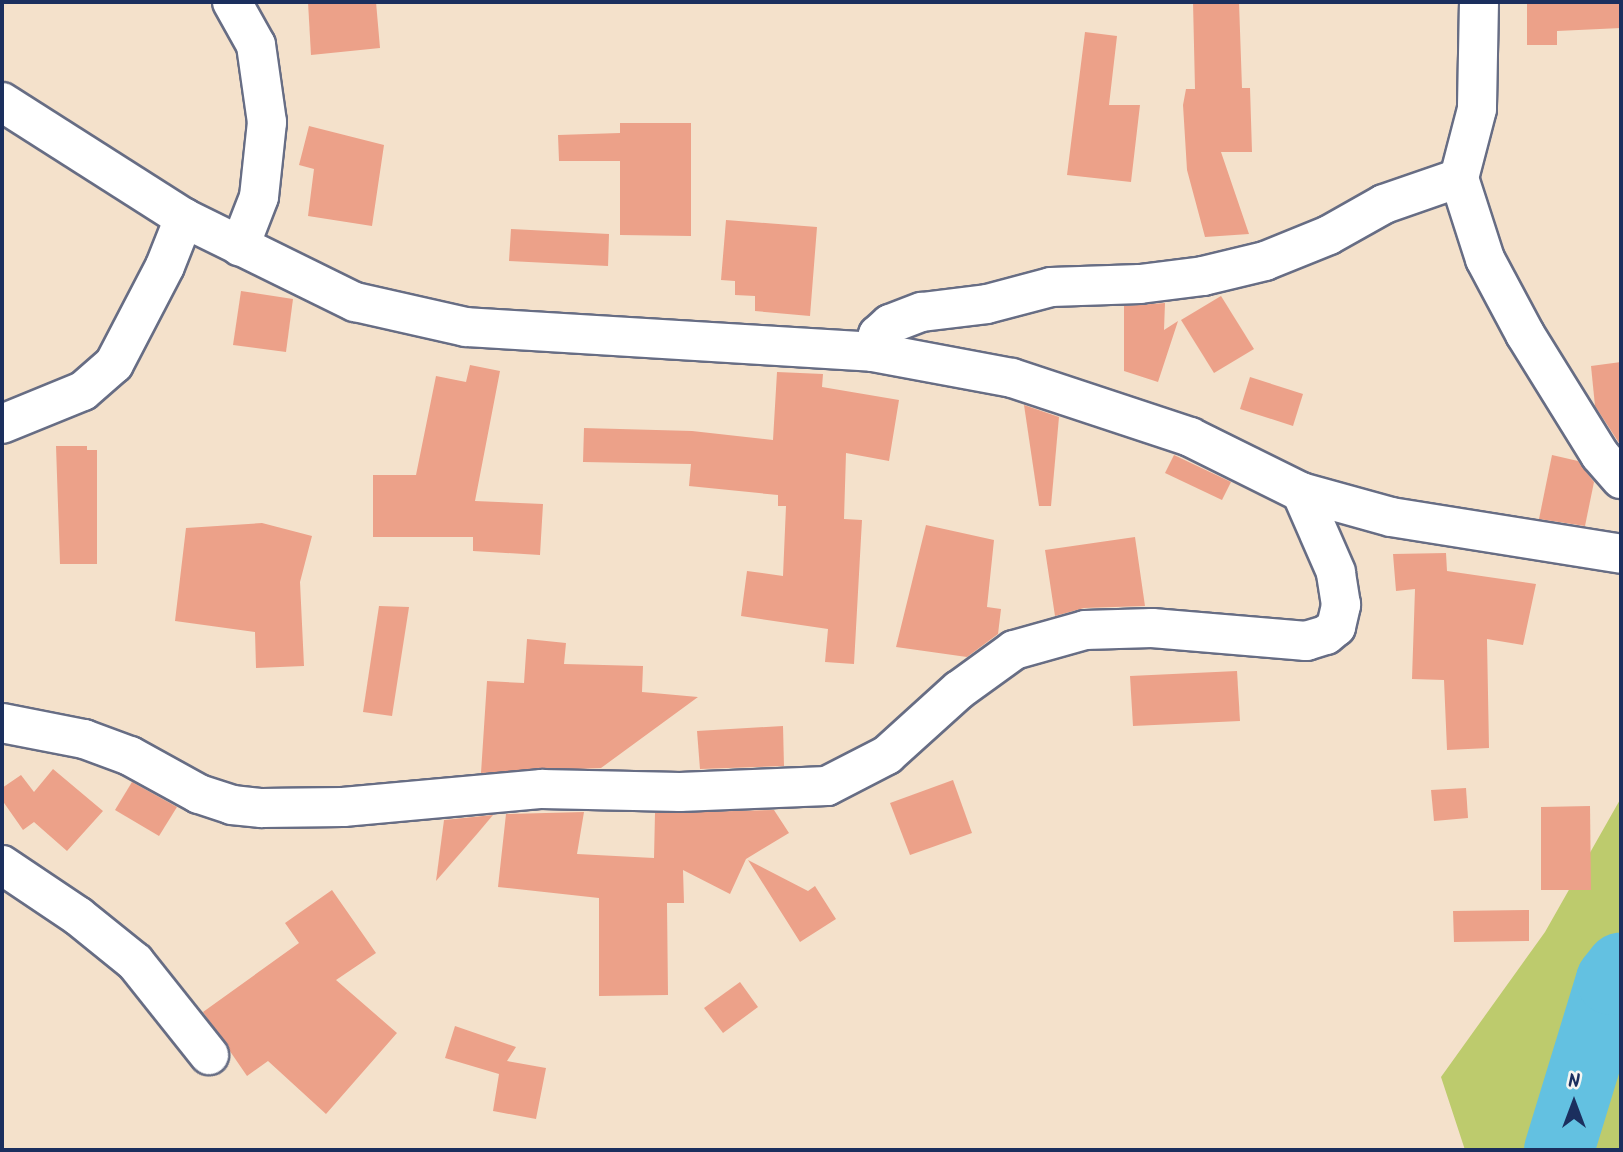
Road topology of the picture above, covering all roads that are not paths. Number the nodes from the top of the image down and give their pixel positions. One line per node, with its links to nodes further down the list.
1 (232, 2): 6 (street)
2 (1479, 2): 4 (street)
3 (2, 102): 5 (street)
4 (1459, 178): 7 (street); 9 (street)
5 (184, 218): 6 (street); 8 (street)
6 (240, 246): 7 (street)
7 (873, 352): 10 (street)
8 (2, 424)
9 (1621, 479)
10 (1301, 492): 11 (street); 12 (street)
11 (1621, 554)
12 (2, 723)
13 (2, 865): 14 (street)
14 (209, 1055)

